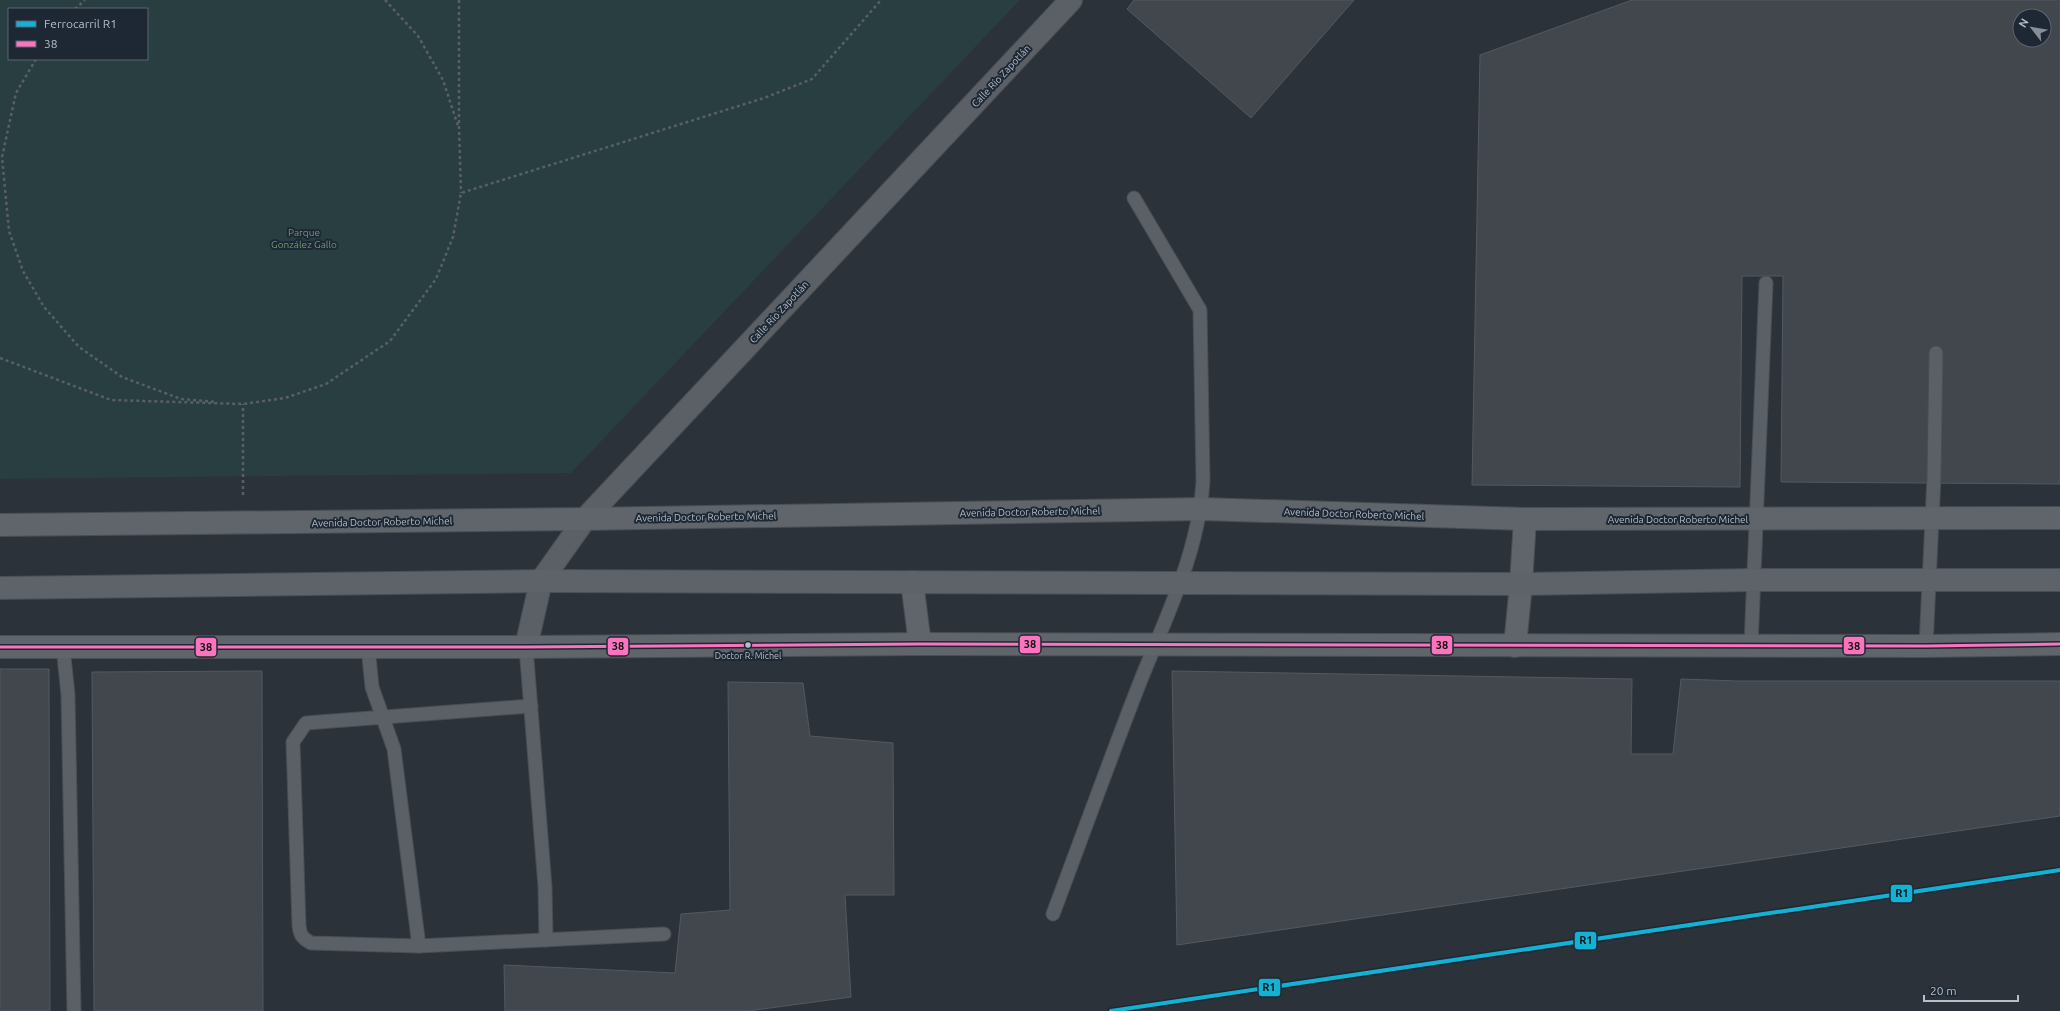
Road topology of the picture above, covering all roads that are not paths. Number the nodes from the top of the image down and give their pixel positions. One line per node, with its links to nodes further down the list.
1 (1071, 0): 8 (street, Calle Río Zapotlán)
2 (1134, 198): 5 (lane)
3 (1766, 283): 10 (lane)
4 (1936, 352): 6 (lane)
5 (1202, 509): 8 (main road, Avenida Doctor Roberto Michel); 9 (main road, Avenida Doctor Roberto Michel); 17 (lane)
6 (1931, 518): 7 (main road, Avenida Doctor Roberto Michel); 10 (main road, Avenida Doctor Roberto Michel); 13 (lane)
7 (2060, 518)
8 (585, 519): 11 (main road, Avenida Doctor Roberto Michel); 15 (street, Calle Río Zapotlán)
9 (1525, 519): 10 (main road, Avenida Doctor Roberto Michel); 18 (main road)
10 (1756, 519): 12 (lane)
11 (0, 525)
12 (1753, 580): 13 (main road); 18 (main road); 24 (lane)
13 (1928, 580): 14 (main road); 25 (lane)
14 (2060, 580)
15 (541, 581): 16 (main road); 19 (main road); 29 (street, Calle Río Zapotlán)
16 (912, 582): 17 (main road); 20 (main road)
17 (1180, 584): 18 (main road); 22 (lane)
18 (1521, 584): 23 (main road)
19 (0, 588)
20 (920, 644): 22 (main road); 29 (main road)
21 (2060, 644): 25 (main road)
22 (1156, 645): 23 (main road); 32 (lane)
23 (1515, 646): 24 (main road)
24 (1751, 646): 25 (main road)
25 (1926, 646)
26 (0, 647): 27 (main road)
27 (63, 647): 28 (main road); 36 (lane)
28 (368, 647): 29 (main road); 31 (lane)
29 (526, 648): 30 (lane)
30 (531, 706): 31 (lane); 34 (lane)
31 (383, 717): 35 (lane); 35 (lane)
32 (1053, 914)
33 (664, 934): 34 (lane)
34 (546, 940): 35 (lane)
35 (418, 946)
36 (74, 1011)

